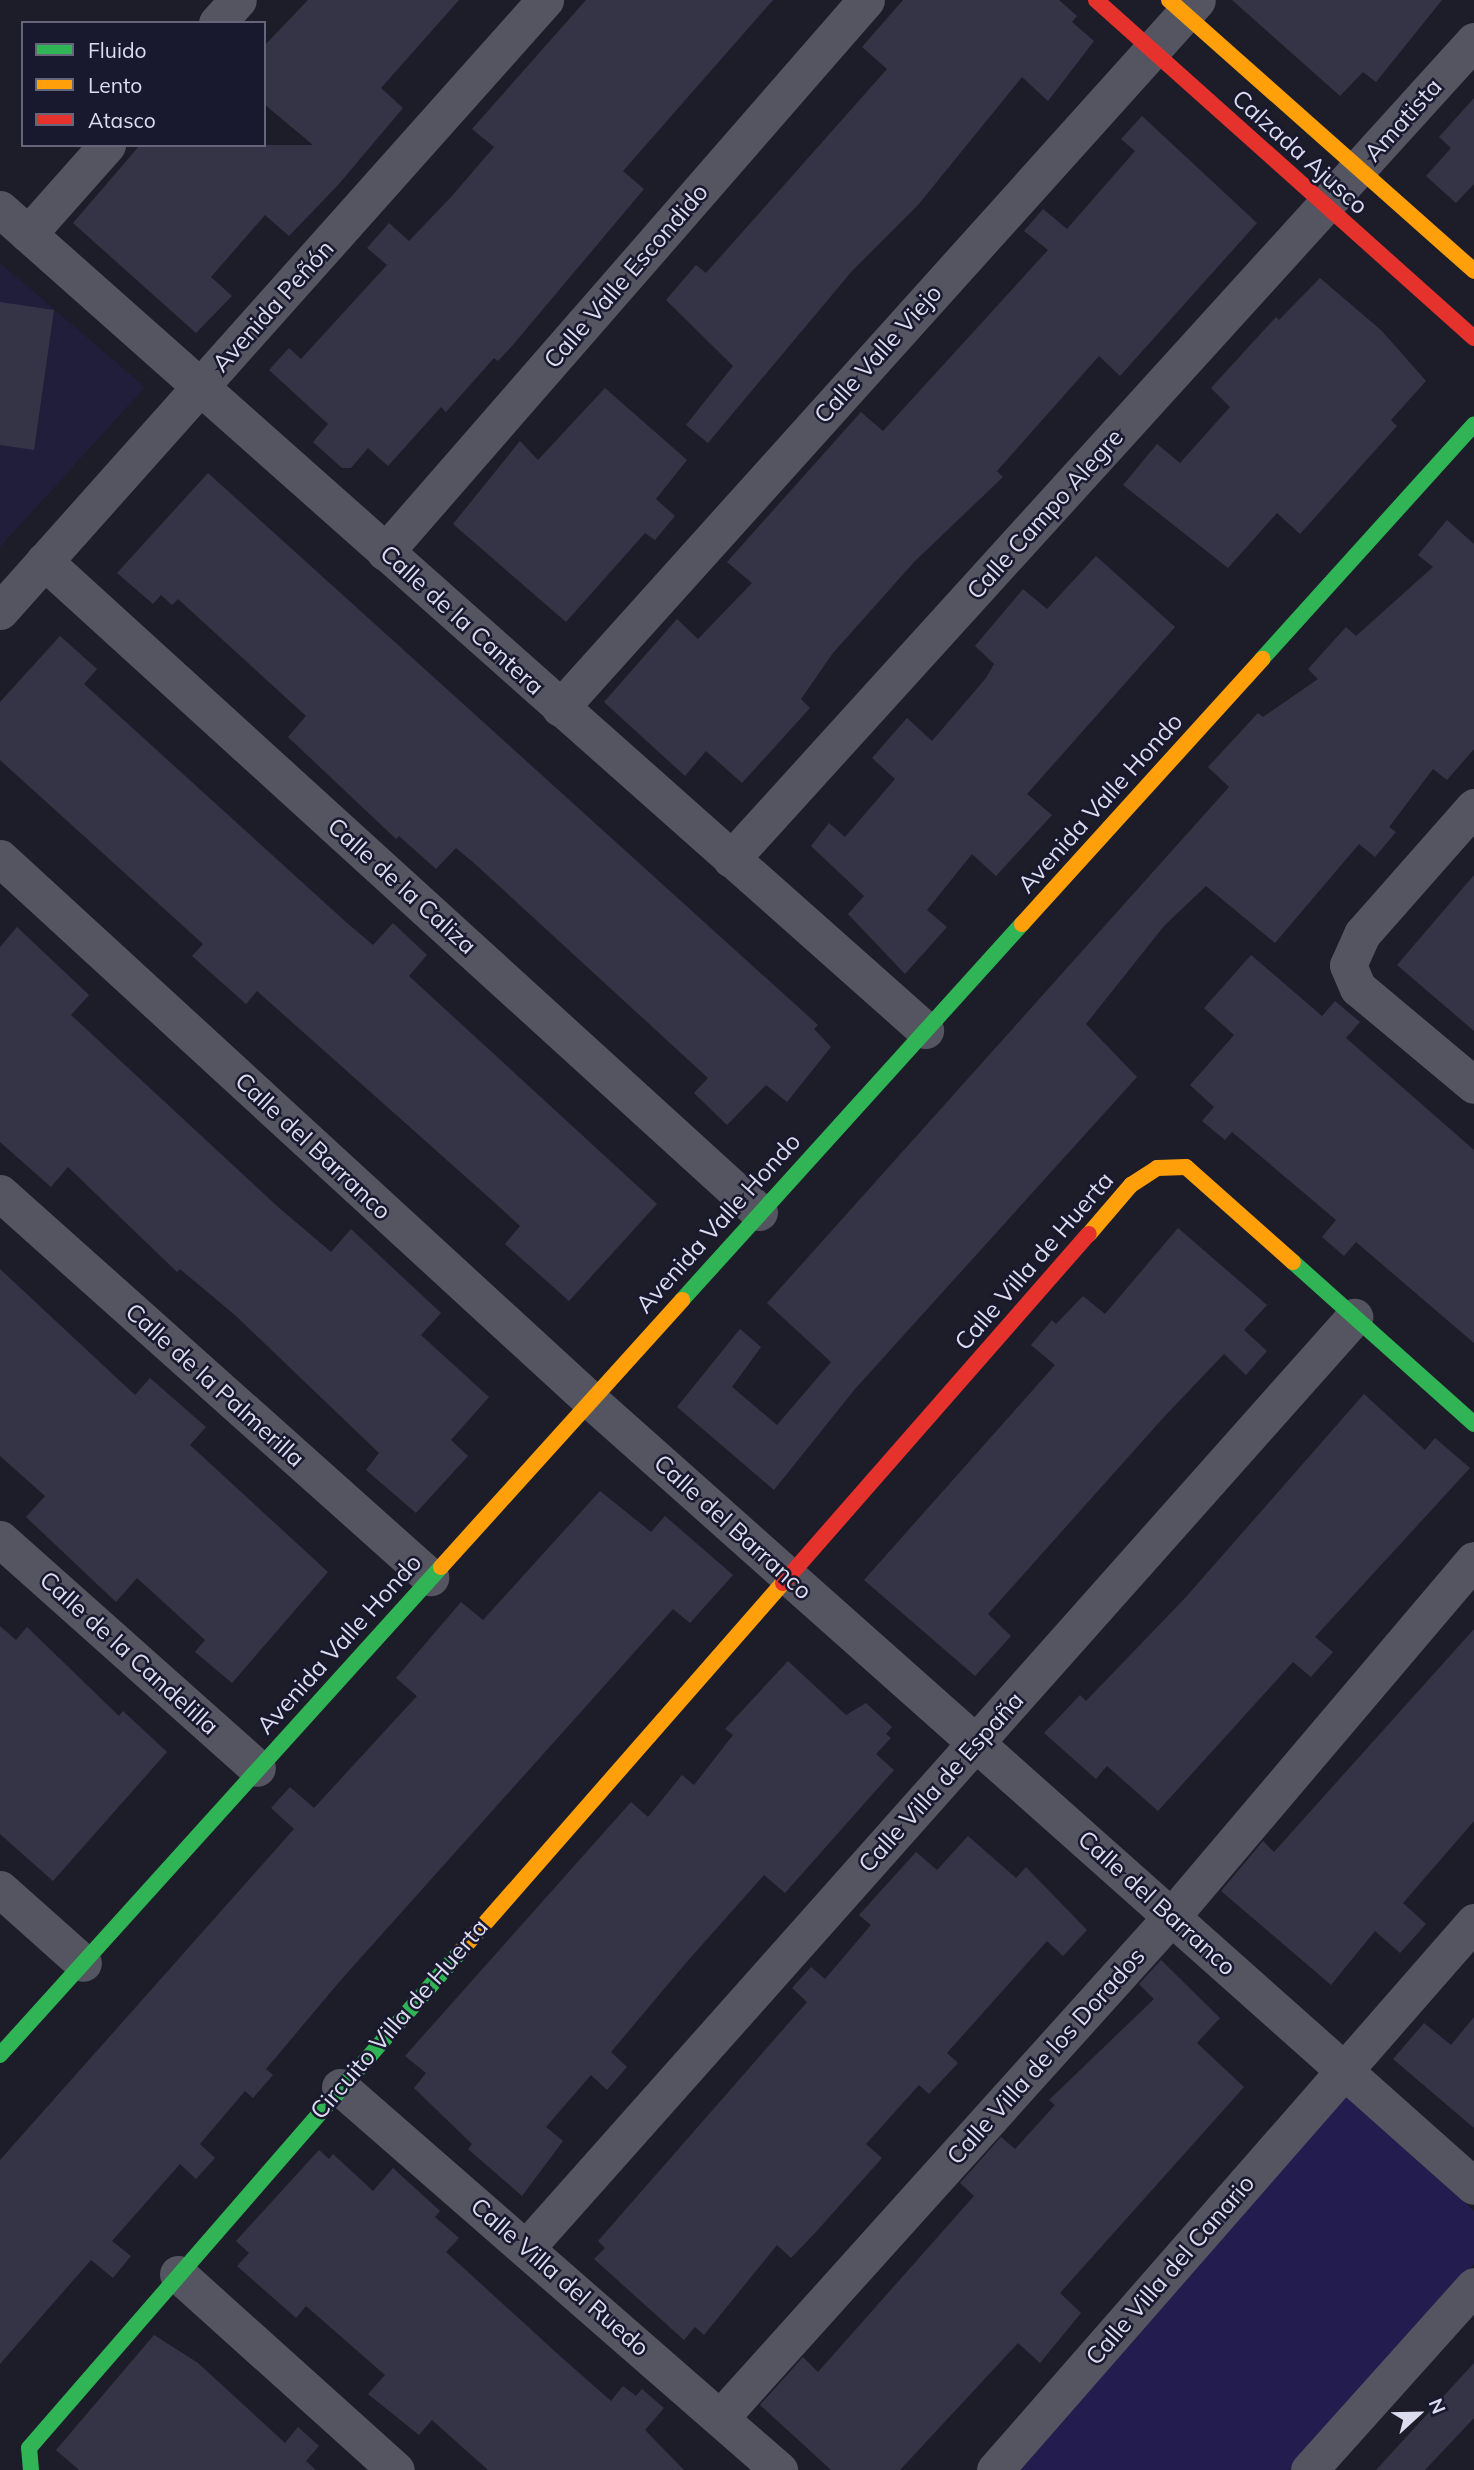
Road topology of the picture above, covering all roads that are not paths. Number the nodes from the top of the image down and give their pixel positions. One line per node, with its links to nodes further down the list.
1 (237, 0): 6 (street)
2 (545, 0): 16 (street, Avenida Peñón)
3 (866, 0): 18 (street, Calle Valle Escondido)
4 (1096, 0): 8 (street, Calzada Ajusco)
5 (1183, 5): 8 (street, Calle Valle Viejo); 10 (street, Calzada Ajusco)
6 (219, 21)
7 (1474, 41): 10 (street, Amatista)
8 (1152, 50): 11 (street, Calzada Ajusco); 21 (street, Calle Valle Viejo)
9 (105, 147): 13 (street)
10 (1360, 169): 11 (street, Calle Campo Alegre); 14 (street, Calzada Ajusco)
11 (1326, 205): 15 (street, Calzada Ajusco); 24 (street, Calle Campo Alegre)
12 (0, 209): 13 (street, Calle de la Cantera)
13 (28, 234): 16 (street, Calle de la Cantera)
14 (1474, 271)
15 (1474, 338)
16 (200, 387): 18 (street, Calle de la Cantera); 19 (street, Avenida Peñón)
17 (1474, 424): 25 (street, Avenida Valle Hondo)
18 (385, 552): 21 (street, Calle de la Cantera)
19 (44, 561): 20 (street, Avenida Peñón); 28 (street, Calle de la Caliza)
20 (0, 611)
21 (560, 708): 24 (street, Calle de la Cantera)
22 (1474, 807): 26 (street)
23 (0, 858): 30 (street, Calle del Barranco)
24 (732, 859): 25 (street, Calle de la Cantera)
25 (925, 1030): 28 (street, Avenida Valle Hondo)
26 (1474, 1085)
27 (0, 1193): 34 (street, Calle de la Palmerilla)
28 (759, 1212): 30 (street, Avenida Valle Hondo)
29 (1354, 1317): 31 (street, Calle Villa de Huerta); 35 (street, Calle Villa de Huerta); 36 (street, Calle Villa de España)
30 (589, 1399): 34 (street, Avenida Valle Hondo); 35 (street, Calle del Barranco)
31 (1474, 1424)
32 (0, 1539): 37 (street, Calle de la Candelilla)
33 (1474, 1560): 39 (street, Calle Villa de los Dorados)
34 (430, 1577): 37 (street, Avenida Valle Hondo)
35 (788, 1577): 36 (street, Calle del Barranco); 44 (street, Circuito Villa de Huerta)
36 (977, 1740): 39 (street, Calle del Barranco); 46 (street, Calle Villa de España)
37 (257, 1768): 41 (street, Avenida Valle Hondo)
38 (0, 1889): 41 (street)
39 (1171, 1917): 43 (street, Calle del Barranco); 49 (street, Calle Villa de los Dorados)
40 (1474, 1922): 43 (street, Calle Villa del Canario)
41 (83, 1963): 42 (street, Avenida Valle Hondo)
42 (0, 2055)
43 (1345, 2069): 45 (street, Calle del Barranco); 53 (street, Calle Villa del Canario)
44 (340, 2087): 46 (street, Calle Villa del Ruedo); 47 (street, Circuito Villa de Huerta)
45 (1474, 2186)
46 (527, 2246): 49 (street, Calle Villa del Ruedo)
47 (178, 2274): 50 (street, Circuito Villa de Huerta); 51 (street)
48 (1474, 2286): 54 (street)
49 (720, 2418): 52 (street, Calle Villa del Ruedo)
50 (31, 2470)
51 (396, 2470)
52 (779, 2470)
53 (995, 2470)
54 (1309, 2470)

